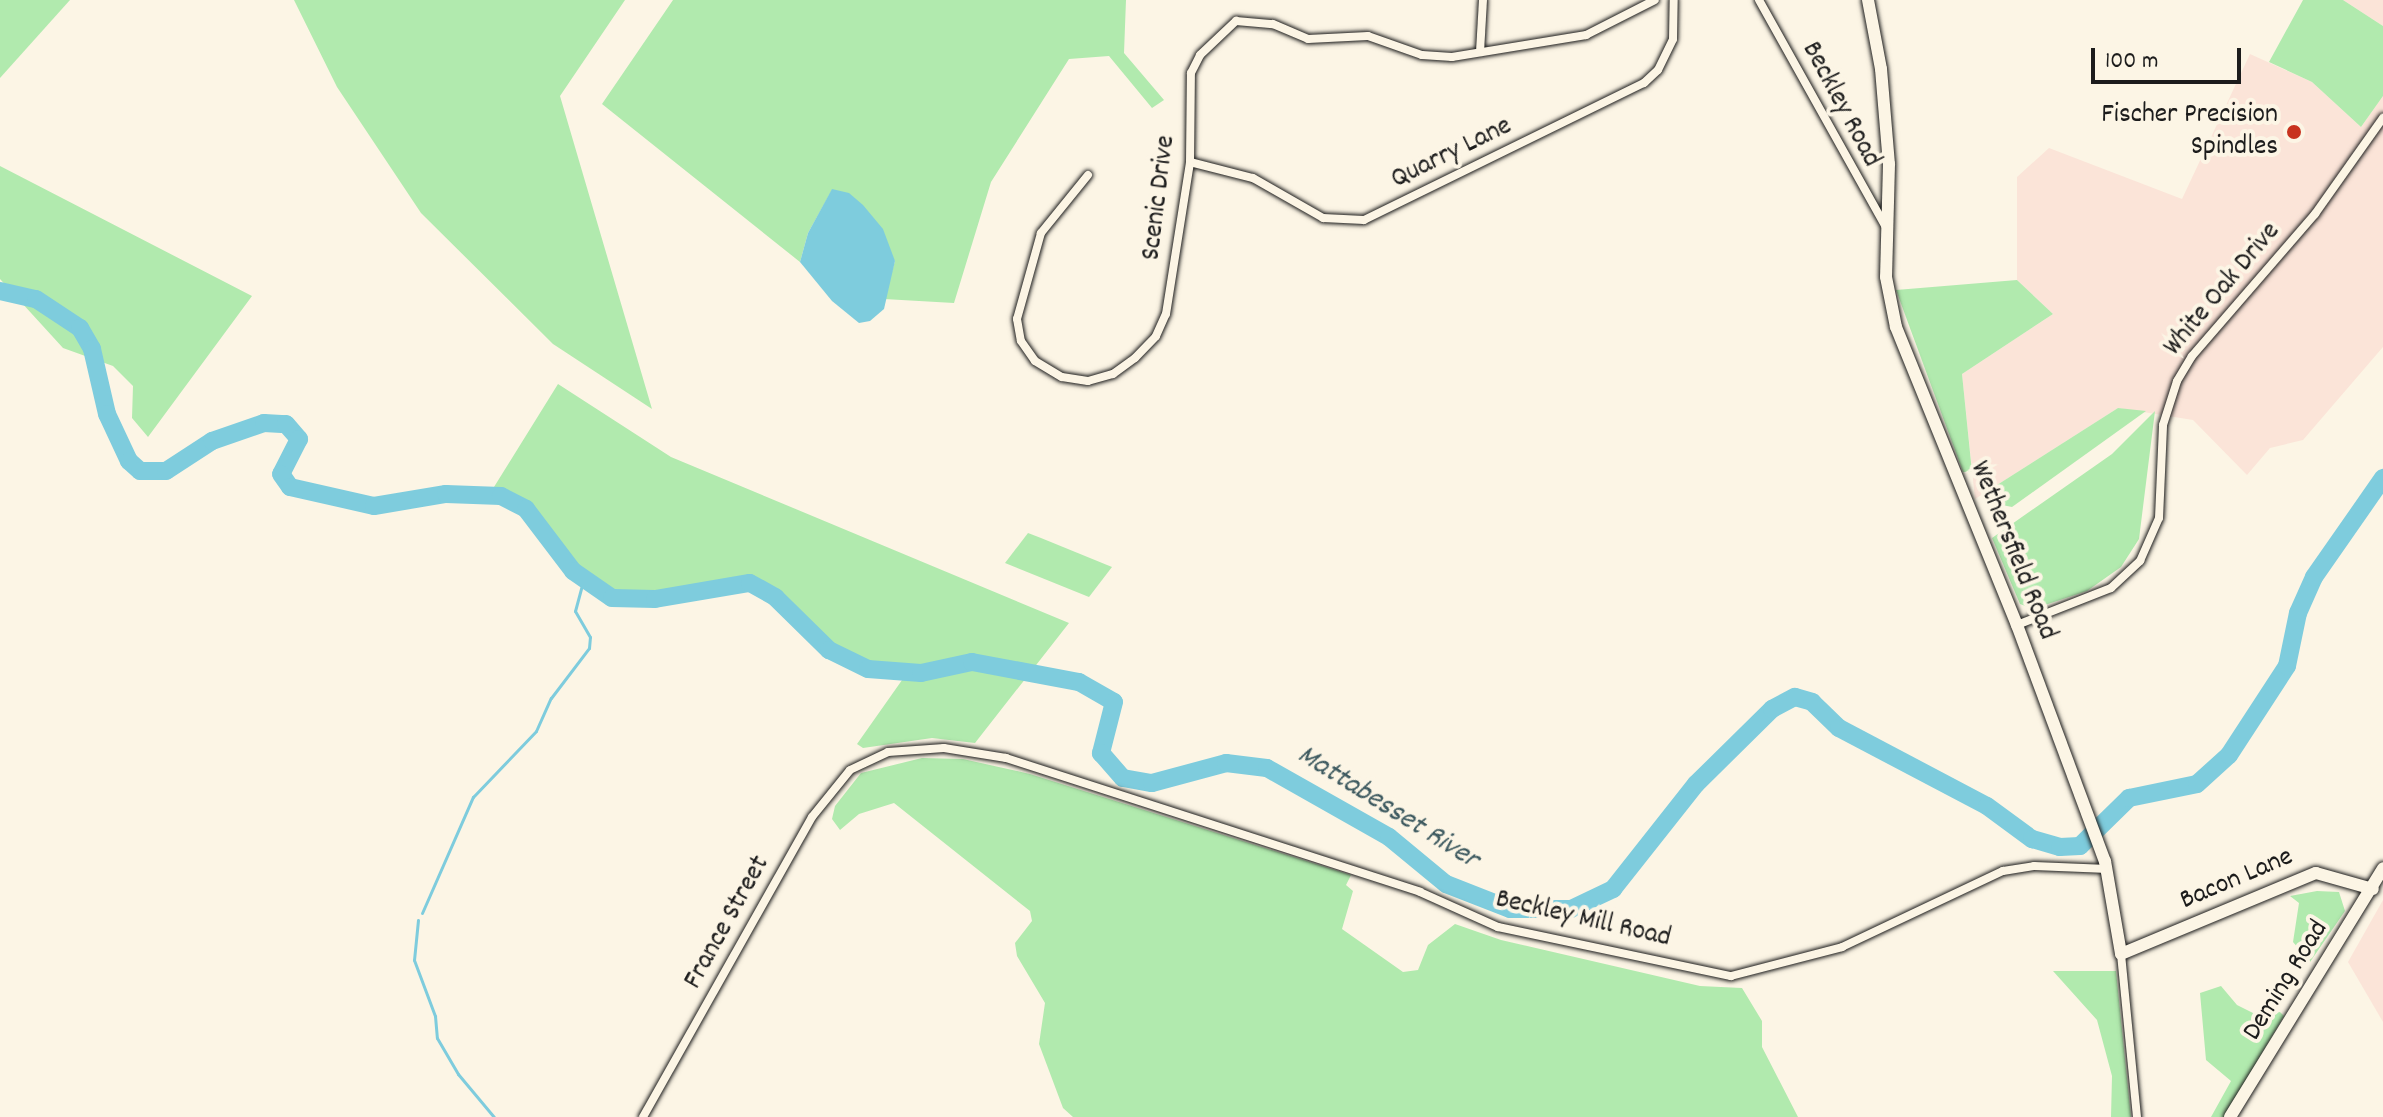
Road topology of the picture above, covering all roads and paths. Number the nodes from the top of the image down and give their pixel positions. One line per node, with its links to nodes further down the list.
1 (1483, 0): 6 (street)
2 (1655, 0): 6 (street, Scenic Drive)
3 (1674, 0): 8 (street, Quarry Lane)
4 (1759, 0): 10 (street, Beckley Road)
5 (1868, 0): 10 (street, Wethersfield Road)
6 (1480, 52): 8 (street, Scenic Drive)
7 (2383, 118): 11 (street, White Oak Drive)
8 (1190, 162): 9 (street, Scenic Drive)
9 (1088, 175)
10 (1886, 227): 11 (street, Wethersfield Road)
11 (2017, 625): 14 (street, Wethersfield Road)
12 (864, 760): 14 (street, Beckley Mill Road); 17 (street, France Street)
13 (2383, 868): 15 (street, Deming Road)
14 (2108, 869): 16 (street, Wethersfield Road)
15 (2373, 889): 16 (street, Bacon Lane); 19 (street, Deming Road)
16 (2121, 954): 18 (street, Wethersfield Road)
17 (643, 1117)
18 (2137, 1117)
19 (2230, 1117)

